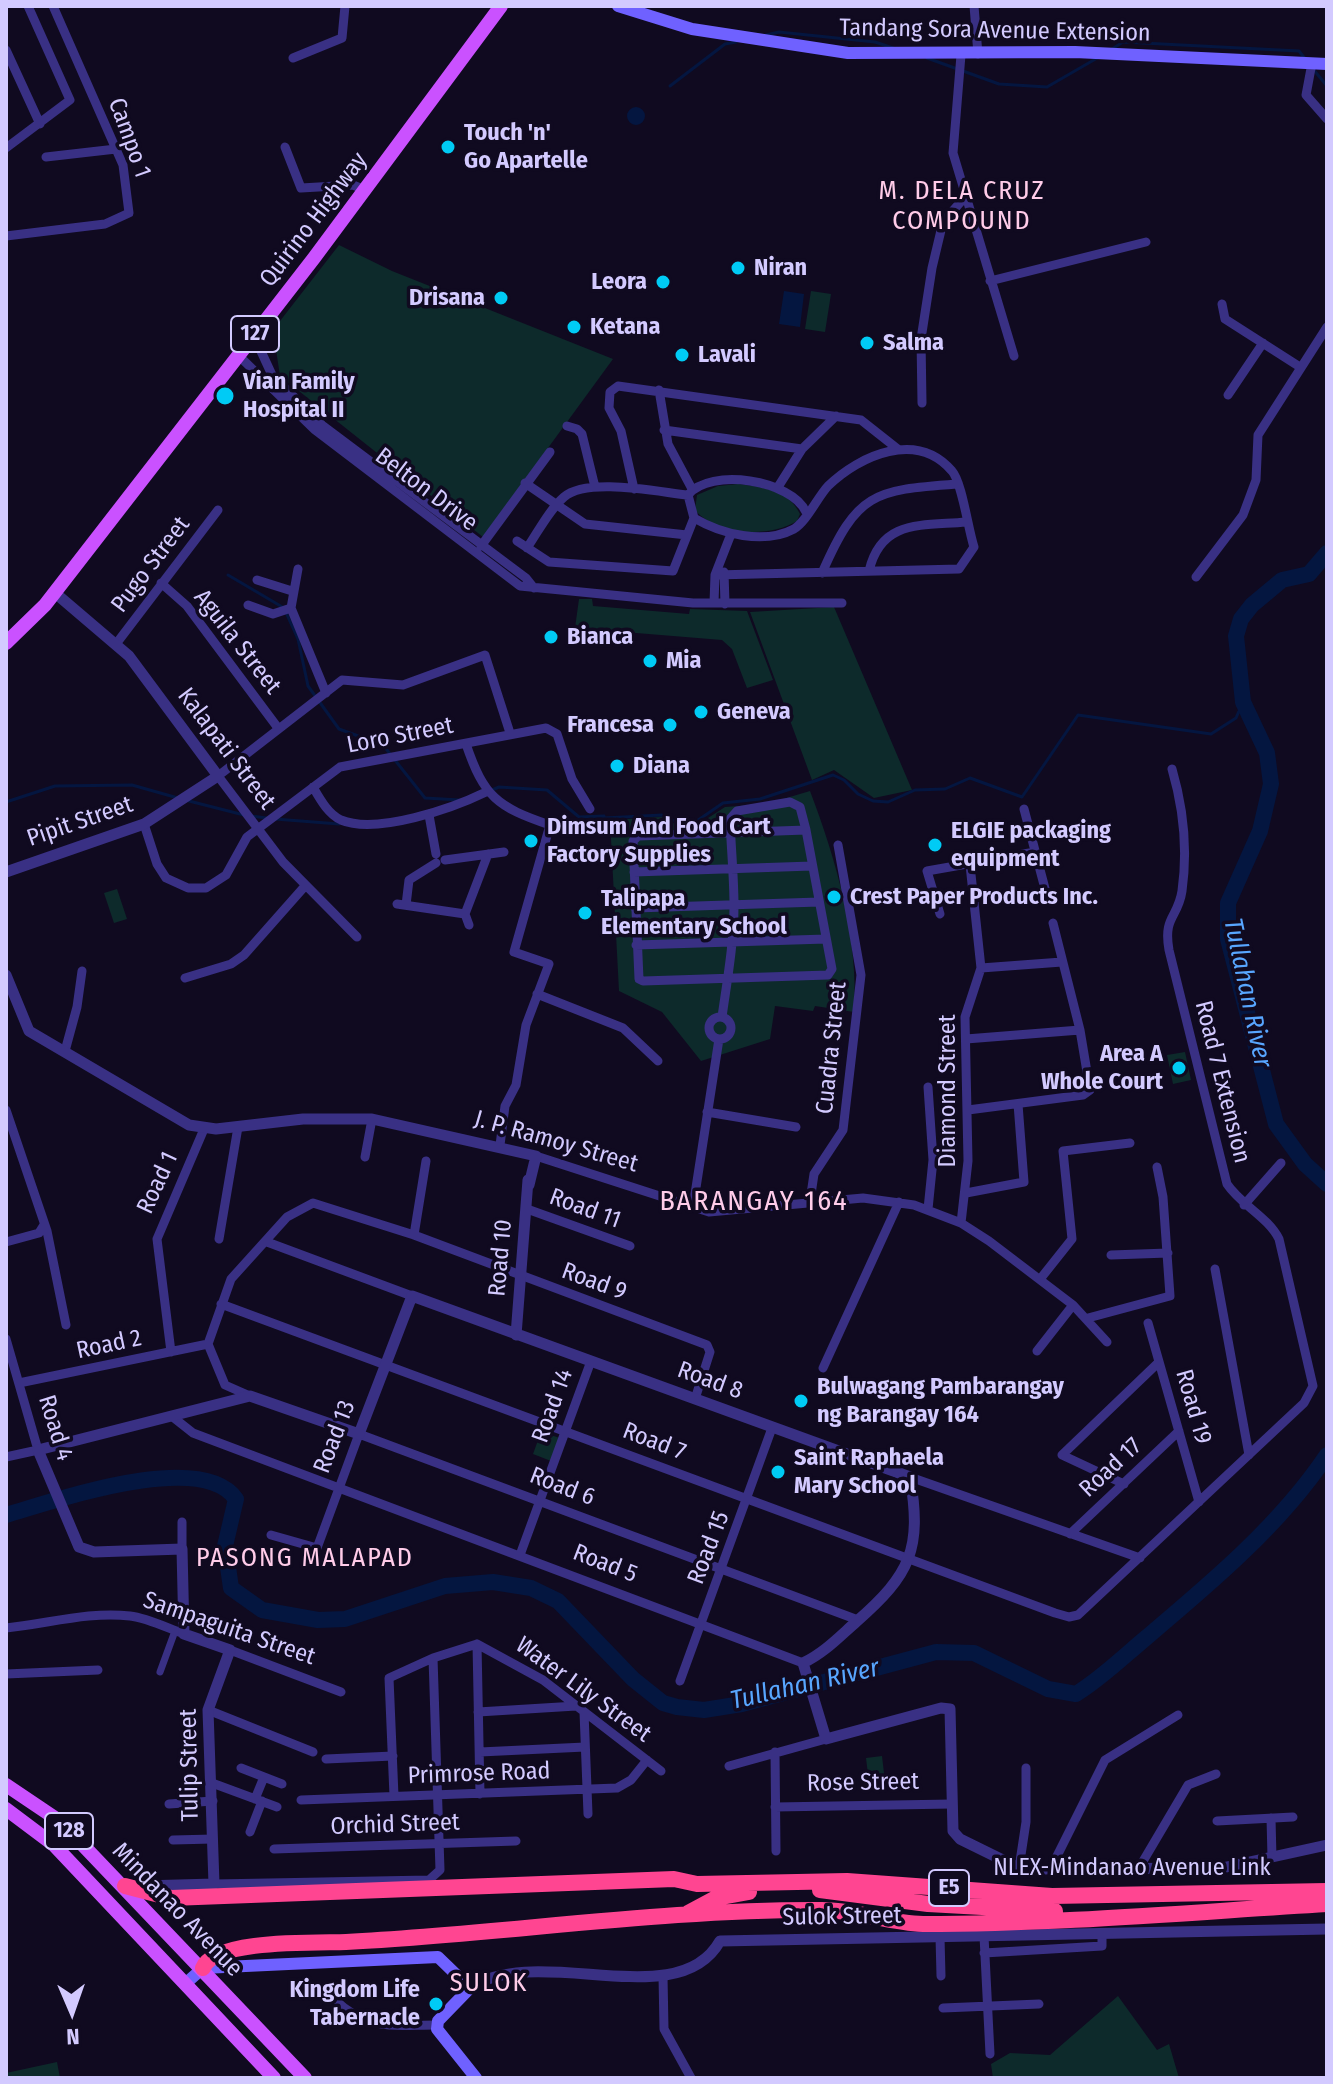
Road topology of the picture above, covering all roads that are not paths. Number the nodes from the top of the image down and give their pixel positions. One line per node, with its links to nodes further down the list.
1 (28, 6): 14 (street)
2 (53, 6): 17 (street, Campo 1)
3 (345, 6): 10 (street)
4 (618, 6): 9 (main road, Tandang Sora Avenue Extension)
5 (974, 6): 8 (street)
6 (496, 9): 19 (main road, Quirino Highway / 127)
7 (6, 50): 14 (street)
8 (978, 54): 9 (main road, Tandang Sora Avenue Extension); 11 (main road, Tandang Sora Avenue Extension)
9 (961, 55): 20 (street)
10 (293, 58)
11 (1312, 63): 12 (main road, Tandang Sora Avenue Extension); 13 (street)
12 (1327, 64)
13 (1327, 119)
14 (40, 124): 15 (street)
15 (6, 146)
16 (285, 147): 19 (street)
17 (116, 149): 18 (street); 21 (street, Campo 1)
18 (46, 157)
19 (365, 190): 26 (main road, Quirino Highway / 127)
20 (965, 197): 23 (street); 36 (street)
21 (6, 236)
22 (1146, 242): 23 (street)
23 (990, 281): 29 (street)
24 (1222, 304): 27 (street)
25 (1327, 327): 31 (street)
26 (254, 336): 28 (main road, Quirino Highway / 127); 30 (street, Belton Drive)
27 (1263, 343): 31 (street); 35 (street)
28 (238, 355): 32 (street, Belton Drive); 69 (main road, Quirino Highway / 127)
29 (1014, 356)
30 (265, 360): 32 (street); 33 (street, Belton Drive)
31 (1300, 367): 64 (street)
32 (255, 368): 33 (street, Belton Drive)
33 (268, 378): 40 (street, Belton Drive)
34 (659, 390): 37 (street); 39 (street); 48 (street)
35 (1228, 395)
36 (922, 403)
37 (836, 416): 41 (street); 42 (street)
38 (567, 426): 46 (street)
39 (664, 430): 41 (street); 49 (street)
40 (338, 442): 58 (street, Belton Drive); 67 (street, Belton Drive)
41 (802, 449): 47 (street)
42 (899, 450): 45 (street); 52 (street)
43 (550, 452): 44 (street)
44 (525, 483): 50 (street); 58 (street)
45 (957, 484): 54 (street); 62 (street)
46 (595, 487): 48 (street); 50 (street)
47 (778, 487): 49 (street); 52 (street)
48 (634, 489): 49 (street)
49 (690, 492): 53 (street)
50 (557, 505): 56 (street); 59 (street)
51 (218, 510): 66 (street, Pugo Street)
52 (806, 512): 55 (street)
53 (694, 518): 55 (street); 56 (street)
54 (966, 522): 61 (street); 61 (street)
55 (731, 534): 63 (street)
56 (687, 535): 59 (street)
57 (517, 541): 59 (street)
58 (481, 546): 67 (street, Belton Drive)
59 (527, 548)
60 (298, 569): 68 (street)
61 (869, 571): 62 (street)
62 (822, 573): 63 (street)
63 (721, 576): 71 (street)
64 (1196, 577)
65 (257, 580): 68 (street)
66 (161, 583): 75 (street, Pugo Street); 77 (street, Aguila Street)
67 (534, 588): 71 (street, Belton Drive)
68 (292, 591): 73 (street)
69 (54, 592): 74 (main road, Quirino Highway / 127); 75 (street, Kalapati Street)
70 (842, 603): 71 (street, Belton Drive)
71 (720, 604)
72 (248, 605): 73 (street)
73 (291, 608): 76 (street)
74 (6, 643)
75 (116, 644): 81 (street, Kalapati Street)
76 (324, 695): 77 (street, Pipit Street); 78 (street, Pipit Street)
77 (278, 728): 81 (street, Pipit Street)
78 (510, 733): 79 (street, Loro Street); 84 (street, Loro Street)
79 (466, 744): 82 (street, Loro Street); 83 (street)
80 (1172, 769): 144 (street, Road 7 Extension)
81 (218, 776): 87 (street, Pipit Street); 88 (street, Kalapati Street)
82 (313, 787): 86 (street); 88 (street, Loro Street)
83 (486, 792): 86 (street); 120 (street)
84 (590, 809)
85 (1024, 809): 93 (street)
86 (431, 814): 95 (street)
87 (144, 824): 88 (street, Loro Street); 99 (street, Pipit Street)
88 (257, 828): 101 (street, Kalapati Street)
89 (806, 830): 90 (street); 90 (street); 97 (street)
90 (730, 832): 98 (street); 100 (street)
91 (838, 845): 142 (street, Cuadra Street)
92 (504, 852): 94 (street)
93 (1035, 852): 96 (street); 102 (street)
94 (488, 854): 95 (street); 106 (street)
95 (439, 857): 106 (street)
96 (970, 865): 107 (street); 115 (street, Diamond Street)
97 (812, 866): 98 (street); 103 (street)
98 (732, 869): 100 (street); 104 (street)
99 (6, 872)
100 (634, 872): 105 (street)
101 (305, 886): 110 (street, Kalapati Street); 118 (street)
102 (1048, 900)
103 (819, 902): 104 (street); 111 (street)
104 (734, 906): 105 (street); 112 (street)
105 (635, 908): 113 (street)
106 (465, 914): 109 (street)
107 (940, 914)
108 (1053, 923): 114 (street)
109 (469, 925)
110 (357, 937)
111 (826, 939): 112 (street); 119 (street)
112 (732, 942): 113 (street); 119 (street)
113 (636, 945): 119 (street)
114 (1062, 962): 115 (street); 121 (street)
115 (981, 968): 122 (street, Diamond Street)
116 (82, 971): 123 (street)
117 (6, 975): 123 (street, J. P. Ramoy Street)
118 (185, 978)
119 (728, 978): 129 (street)
120 (537, 994): 124 (street); 135 (street)
121 (1080, 1030): 122 (street); 126 (street)
122 (966, 1039): 128 (street, Diamond Street)
123 (65, 1051): 133 (street, J. P. Ramoy Street)
124 (658, 1061)
125 (928, 1087): 147 (street)
126 (1018, 1104): 128 (street); 141 (street)
127 (6, 1110): 149 (street)
128 (968, 1110): 141 (street, Diamond Street)
129 (707, 1112): 132 (street); 145 (street)
130 (372, 1119): 131 (street, J. P. Ramoy Street); 135 (street, J. P. Ramoy Street); 137 (street)
131 (238, 1127): 133 (street, J. P. Ramoy Street); 151 (street)
132 (796, 1127)
133 (204, 1129): 171 (street, Road 1)
134 (1130, 1143): 159 (street)
135 (500, 1145): 136 (street, J. P. Ramoy Street)
136 (533, 1155): 145 (street, J. P. Ramoy Street); 146 (street, Road 10)
137 (365, 1157)
138 (426, 1161): 150 (street)
139 (1281, 1163): 144 (street)
140 (1157, 1167): 155 (street)
141 (966, 1193): 148 (street, Diamond Street)
142 (810, 1201): 143 (street, J. P. Ramoy Street); 145 (street, J. P. Ramoy Street)
143 (899, 1202): 147 (street, J. P. Ramoy Street); 175 (street)
144 (1244, 1205): 185 (street, Road 7 Extension)
145 (693, 1207)
146 (527, 1209): 154 (street, Road 11); 158 (street, Road 10)
147 (928, 1209): 148 (street, J. P. Ramoy Street)
148 (961, 1223): 159 (street, J. P. Ramoy Street)
149 (44, 1225): 152 (street); 165 (street)
150 (414, 1235): 153 (street, Road 9); 158 (street, Road 9)
151 (219, 1239)
152 (6, 1242)
153 (267, 1242): 160 (street, Road 8); 161 (street, Road 9)
154 (630, 1246)
155 (1168, 1253): 156 (street); 163 (street)
156 (1111, 1255)
157 (1215, 1269): 185 (street)
158 (521, 1276): 166 (street, Road 10); 178 (street, Road 9)
159 (1041, 1278): 162 (street, J. P. Ramoy Street)
160 (412, 1296): 166 (street, Road 8); 174 (street, Road 13)
161 (221, 1304): 169 (street, Road 9); 174 (street, Road 7)
162 (1073, 1305): 163 (street, J. P. Ramoy Street); 170 (street)
163 (1088, 1318): 168 (street, J. P. Ramoy Street)
164 (1148, 1323): 173 (street, Road 19)
165 (66, 1325)
166 (516, 1335): 172 (street, Road 8)
167 (6, 1339): 176 (street, Road 4)
168 (1107, 1342)
169 (208, 1344): 171 (street, Road 2); 177 (street)
170 (1037, 1351)
171 (171, 1352): 176 (street, Road 2)
172 (591, 1361): 178 (street, Road 8); 181 (street, Road 14)
173 (1159, 1362): 182 (street, Road 19); 188 (street)
174 (386, 1363): 181 (street, Road 7); 183 (street, Road 13)
175 (823, 1368)
176 (19, 1383): 184 (street, Road 4)
177 (250, 1396): 179 (street); 183 (street, Road 6)
178 (695, 1399): 180 (street, Road 8)
179 (174, 1418): 184 (street); 189 (street, Road 5)
180 (772, 1428): 187 (street, Road 8); 190 (street, Road 15)
181 (566, 1429): 190 (street, Road 7); 192 (street, Road 14)
182 (1179, 1431): 188 (street, Road 17); 191 (street, Road 19)
183 (359, 1434): 189 (street, Road 13); 192 (street, Road 6)
184 (38, 1450): 186 (street); 196 (street, Road 4)
185 (1249, 1455): 191 (street, Road 7 Extension)
186 (6, 1457)
187 (910, 1477): 194 (street, Road 8); 199 (street)
188 (1124, 1484): 194 (street, Road 17)
189 (339, 1487): 195 (street, Road 13); 197 (street, Road 5)
190 (748, 1500): 199 (street, Road 7); 200 (street, Road 15)
191 (1199, 1502): 198 (street, Road 7 Extension)
192 (539, 1503): 197 (street, Road 14); 200 (street, Road 6)
193 (182, 1522): 196 (street)
194 (1070, 1534): 198 (street, Road 8)
195 (271, 1535)
196 (182, 1549): 205 (street)
197 (520, 1555): 203 (street, Road 5)
198 (1140, 1558): 201 (street, Road 7 Extension)
199 (911, 1559): 201 (street, Road 7); 202 (street)
200 (721, 1570): 202 (street, Road 6); 203 (street, Road 15)
201 (1073, 1617)
202 (858, 1620): 209 (street)
203 (701, 1624): 209 (street, Road 5); 213 (street, Road 15)
204 (6, 1628): 205 (street, Sampaguita Street)
205 (179, 1632): 207 (street, Sampaguita Street); 211 (street)
206 (477, 1644): 208 (street, Water Lily Street); 215 (street, Water Lily Street); 217 (street)
207 (230, 1650): 214 (street, Sampaguita Street); 216 (street, Tulip Street)
208 (433, 1658): 224 (street, Water Lily Street); 238 (street)
209 (803, 1663): 219 (street)
210 (98, 1670): 212 (street)
211 (160, 1672)
212 (6, 1674)
213 (680, 1681)
214 (341, 1692)
215 (580, 1709): 217 (street); 220 (street); 226 (street, Water Lily Street)
216 (208, 1710): 221 (street); 233 (street, Tulip Street)
217 (478, 1712): 222 (street)
218 (1178, 1715): 264 (street)
219 (826, 1739): 223 (street); 244 (street)
220 (585, 1747): 222 (street); 236 (street)
221 (313, 1752)
222 (480, 1752): 237 (street)
223 (775, 1752): 227 (street); 246 (street)
224 (393, 1756): 225 (street); 239 (street)
225 (326, 1759)
226 (647, 1760): 230 (street, Water Lily Street); 236 (street, Primrose Road)
227 (729, 1766)
228 (241, 1768): 232 (street)
229 (1026, 1768): 262 (street)
230 (661, 1771)
231 (1216, 1774): 263 (street)
232 (264, 1777): 234 (street); 240 (street)
233 (212, 1783): 240 (street); 242 (street, Tulip Street)
234 (282, 1784)
235 (6, 1785): 266 (main road, Mindanao Avenue / 128)
236 (587, 1790): 237 (street, Primrose Road); 248 (street)
237 (480, 1794): 238 (street, Primrose Road)
238 (437, 1795): 239 (street, Primrose Road); 256 (street)
239 (394, 1796): 241 (street, Primrose Road)
240 (259, 1800): 245 (street); 252 (street)
241 (301, 1800)
242 (213, 1801): 243 (street); 253 (street, Tulip Street)
243 (169, 1804)
244 (952, 1804): 246 (street, Rose Street); 262 (street)
245 (277, 1807)
246 (775, 1807): 260 (street)
247 (6, 1809): 257 (main road, Mindanao Avenue / 128)
248 (588, 1814)
249 (1293, 1817): 250 (street)
250 (1271, 1818): 251 (street); 261 (street)
251 (1217, 1821)
252 (250, 1832)
253 (213, 1839): 254 (street); 265 (street, Tulip Street)
254 (173, 1840)
255 (516, 1841): 256 (street, Orchid Street)
256 (439, 1843): 259 (street, Orchid Street); 265 (street)
257 (54, 1845): 266 (main road); 279 (main road, Mindanao Avenue / 128)
258 (1327, 1845): 261 (street)
259 (274, 1849)
260 (776, 1851)
261 (1272, 1858): 263 (street)
262 (1019, 1868): 264 (street)
263 (1139, 1868): 264 (street)
264 (1050, 1870)
265 (214, 1884): 266 (street)
266 (125, 1886): 267 (highway, NLEX-Mindanao Avenue Link / E5); 276 (main road, Mindanao Avenue / 128)
267 (1327, 1891)
268 (1327, 1904): 269 (highway, NLEX-Mindanao Avenue Link / E5)
269 (1173, 1911): 270 (highway, NLEX-Mindanao Avenue Link / E5); 270 (highway, NLEX-Mindanao Avenue Link / E5)
270 (684, 1916): 276 (highway, NLEX-Mindanao Avenue Link)
271 (1327, 1929): 272 (street, Sulok Street)
272 (1102, 1935): 273 (street, Sulok Street); 275 (street)
273 (984, 1936): 274 (street, Sulok Street); 275 (street)
274 (940, 1937): 277 (street, Sulok Street); 278 (street)
275 (984, 1953): 283 (street)
276 (203, 1968): 279 (main road); 280 (main road); 288 (main road, Mindanao Avenue / 128)
277 (663, 1976): 280 (street, Sulok Street); 290 (street)
278 (941, 1976)
279 (185, 1984): 287 (main road, Mindanao Avenue / 128)
280 (470, 1988): 285 (main road)
281 (334, 1999): 285 (street)
282 (1039, 2004): 283 (street)
283 (987, 2006): 284 (street); 286 (street)
284 (943, 2008)
285 (436, 2025): 289 (main road)
286 (990, 2054)
287 (274, 2078)
288 (305, 2078)
289 (476, 2078)
290 (691, 2078)

